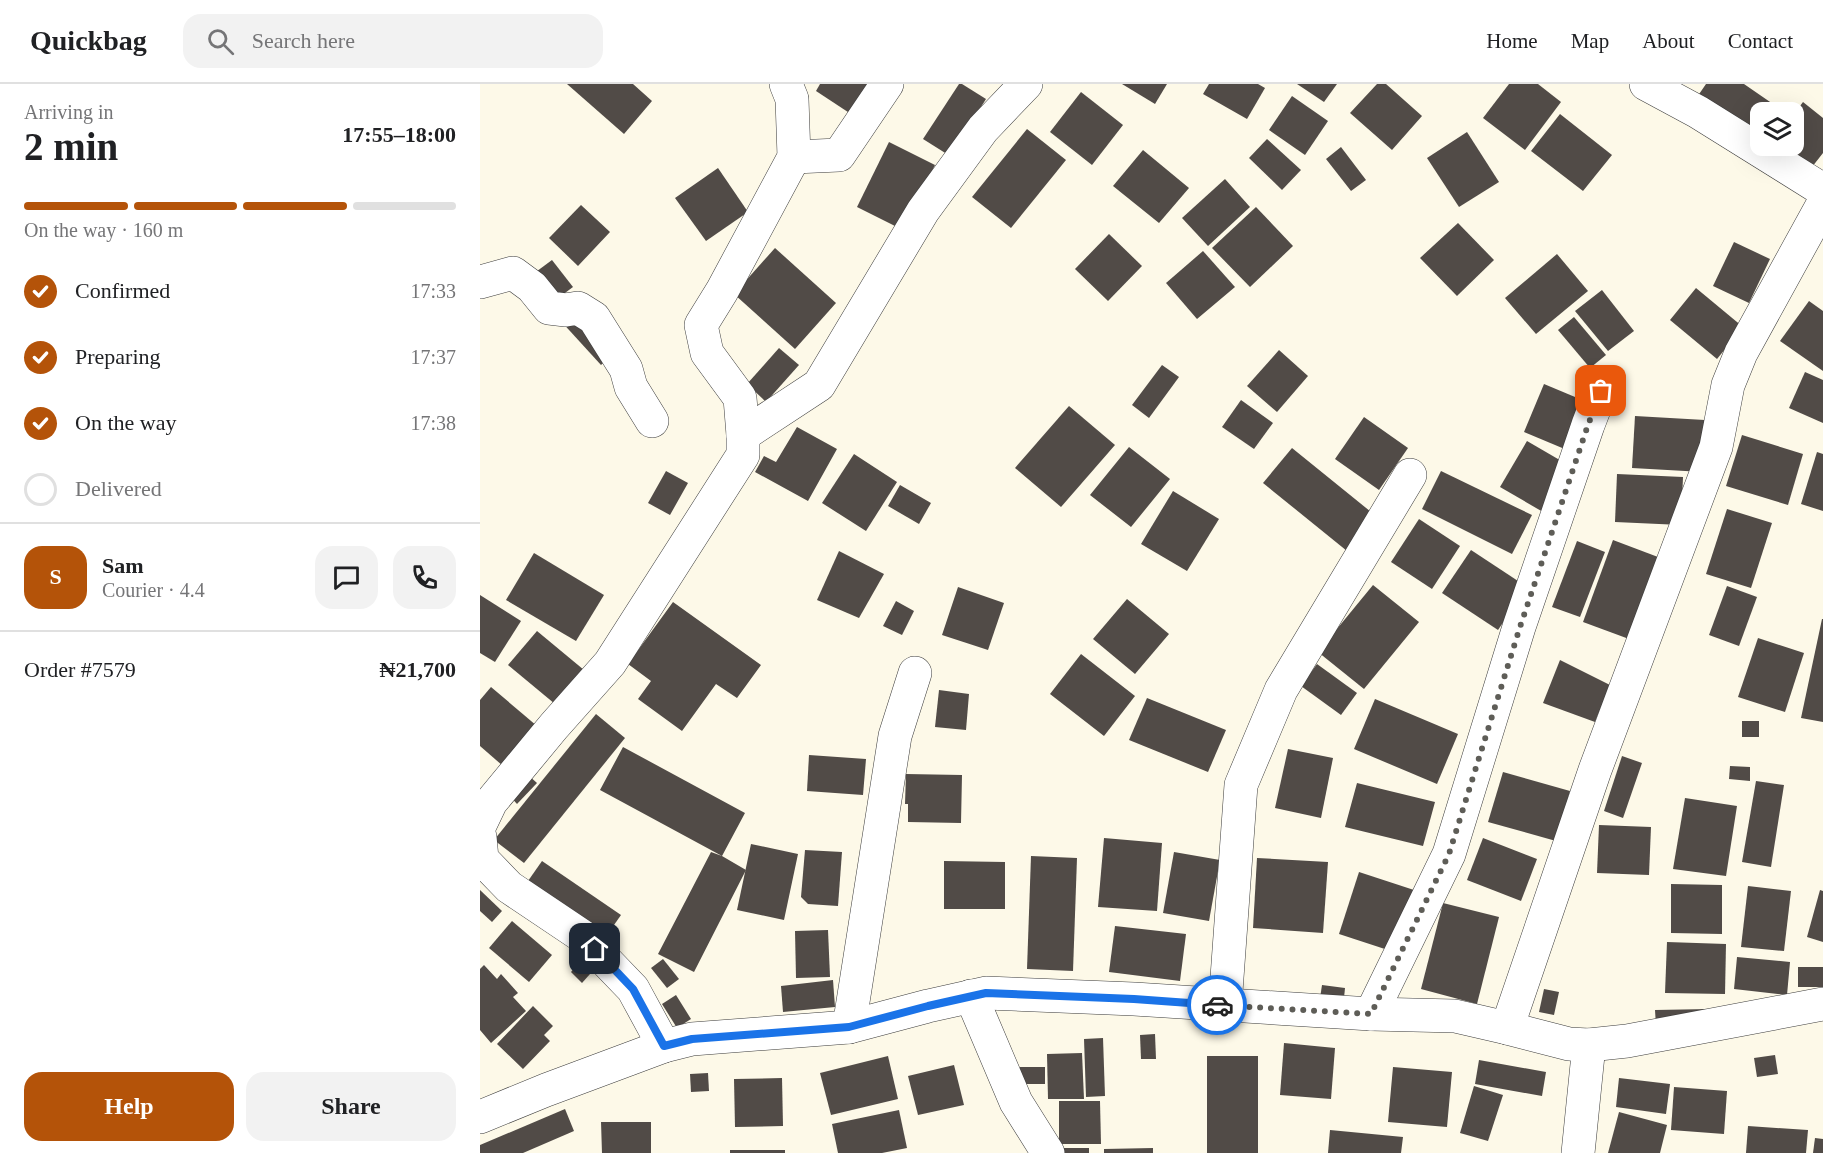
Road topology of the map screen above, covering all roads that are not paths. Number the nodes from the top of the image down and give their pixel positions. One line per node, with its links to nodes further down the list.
1 (786, 84): 5 (street)
2 (887, 84): 5 (street)
3 (1026, 84): 11 (street)
4 (1646, 84): 6 (street)
5 (794, 157): 11 (street)
6 (1823, 190)
7 (1823, 204): 21 (street)
8 (480, 282): 10 (street)
9 (1601, 391): 19 (street)
10 (652, 421)
11 (744, 435): 14 (street)
12 (1410, 475): 18 (street)
13 (915, 674): 20 (street)
14 (480, 825)
15 (480, 837): 23 (street)
16 (971, 996): 18 (street); 20 (street); 25 (street)
17 (1823, 1004): 22 (street)
18 (1225, 1005): 19 (street)
19 (1371, 1014): 21 (street)
20 (849, 1027): 23 (street)
21 (1507, 1028): 22 (street)
22 (1589, 1045): 26 (street)
23 (664, 1046): 24 (street)
24 (480, 1118)
25 (1048, 1153)
26 (1578, 1153)

